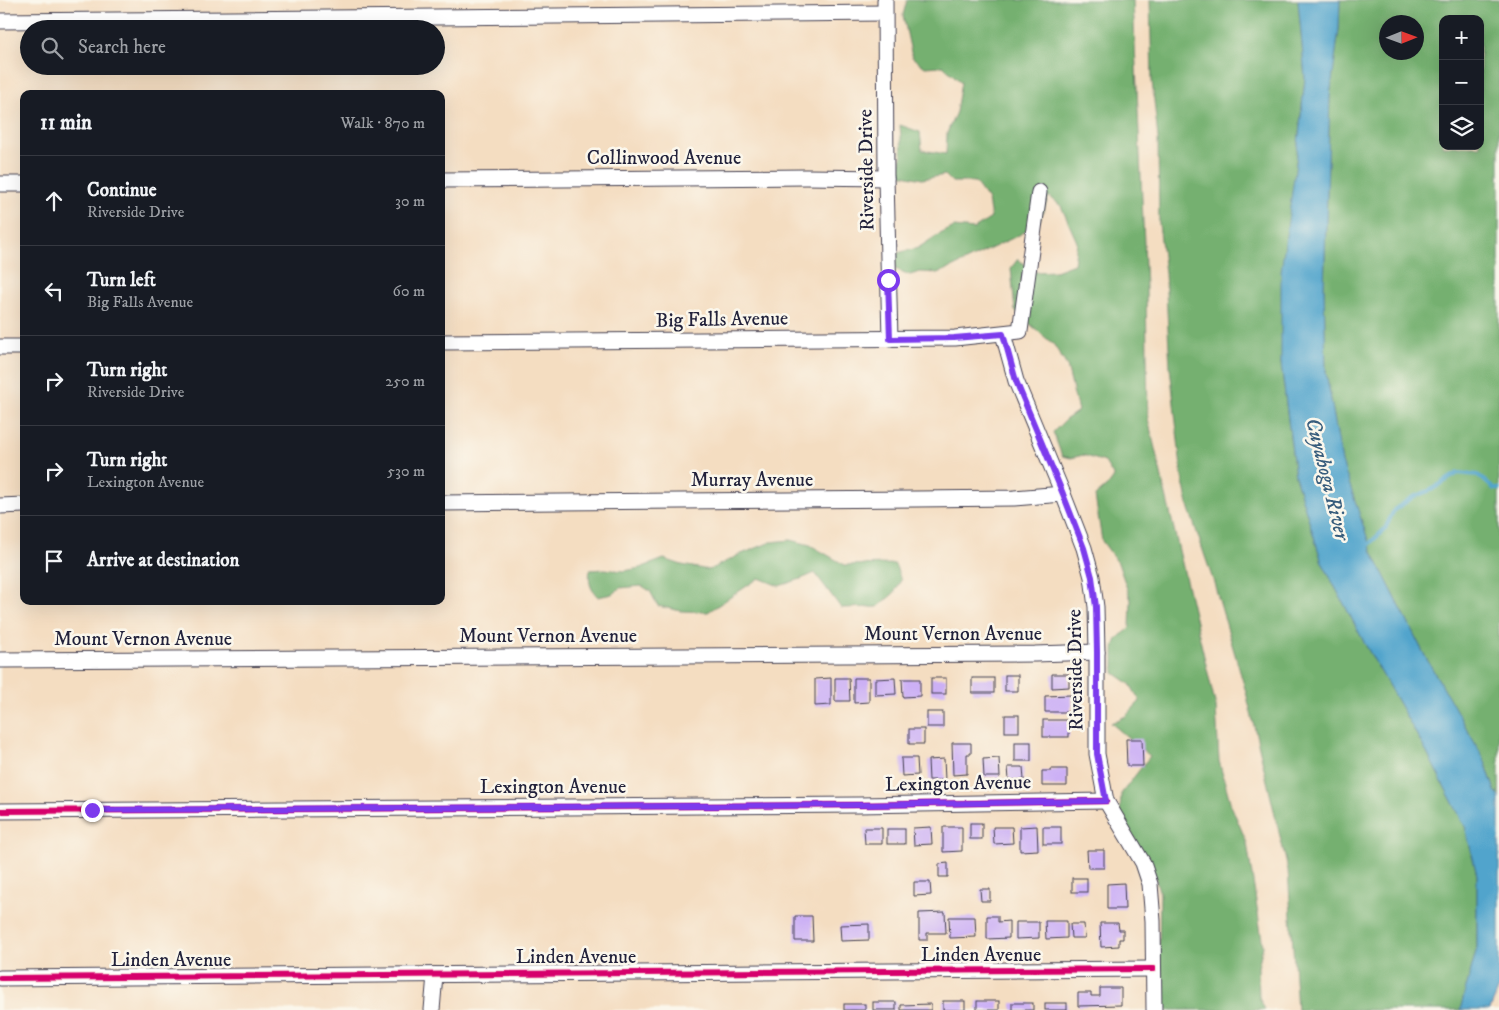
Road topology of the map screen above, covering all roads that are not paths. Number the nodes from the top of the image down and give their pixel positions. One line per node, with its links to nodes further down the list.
1 (884, 6): 2 (street); 5 (street, Riverside Drive)
2 (59, 20)
3 (0, 21): 4 (street)
4 (20, 21)
5 (886, 178): 6 (street, Collinwood Avenue); 11 (street, Riverside Drive)
6 (445, 180)
7 (0, 184): 8 (street)
8 (20, 184)
9 (1039, 192): 10 (street)
10 (1003, 334): 11 (street, Big Falls Avenue); 15 (street, Riverside Drive)
11 (890, 339): 12 (street, Big Falls Avenue)
12 (445, 342)
13 (0, 347): 14 (street)
14 (20, 347)
15 (1063, 494): 16 (street, Murray Avenue); 19 (street, Riverside Drive)
16 (445, 503)
17 (20, 505): 18 (street)
18 (0, 506)
19 (1097, 652): 20 (street, Mount Vernon Avenue); 21 (street, Riverside Drive)
20 (0, 660)
21 (1106, 801): 22 (street, Lexington Avenue); 23 (street, Riverside Drive)
22 (0, 811)
23 (1153, 969): 24 (street, Linden Avenue); 27 (street, Riverside Drive)
24 (435, 975): 25 (street, Linden Avenue); 26 (street)
25 (0, 978)
26 (432, 1010)
27 (1154, 1010)

